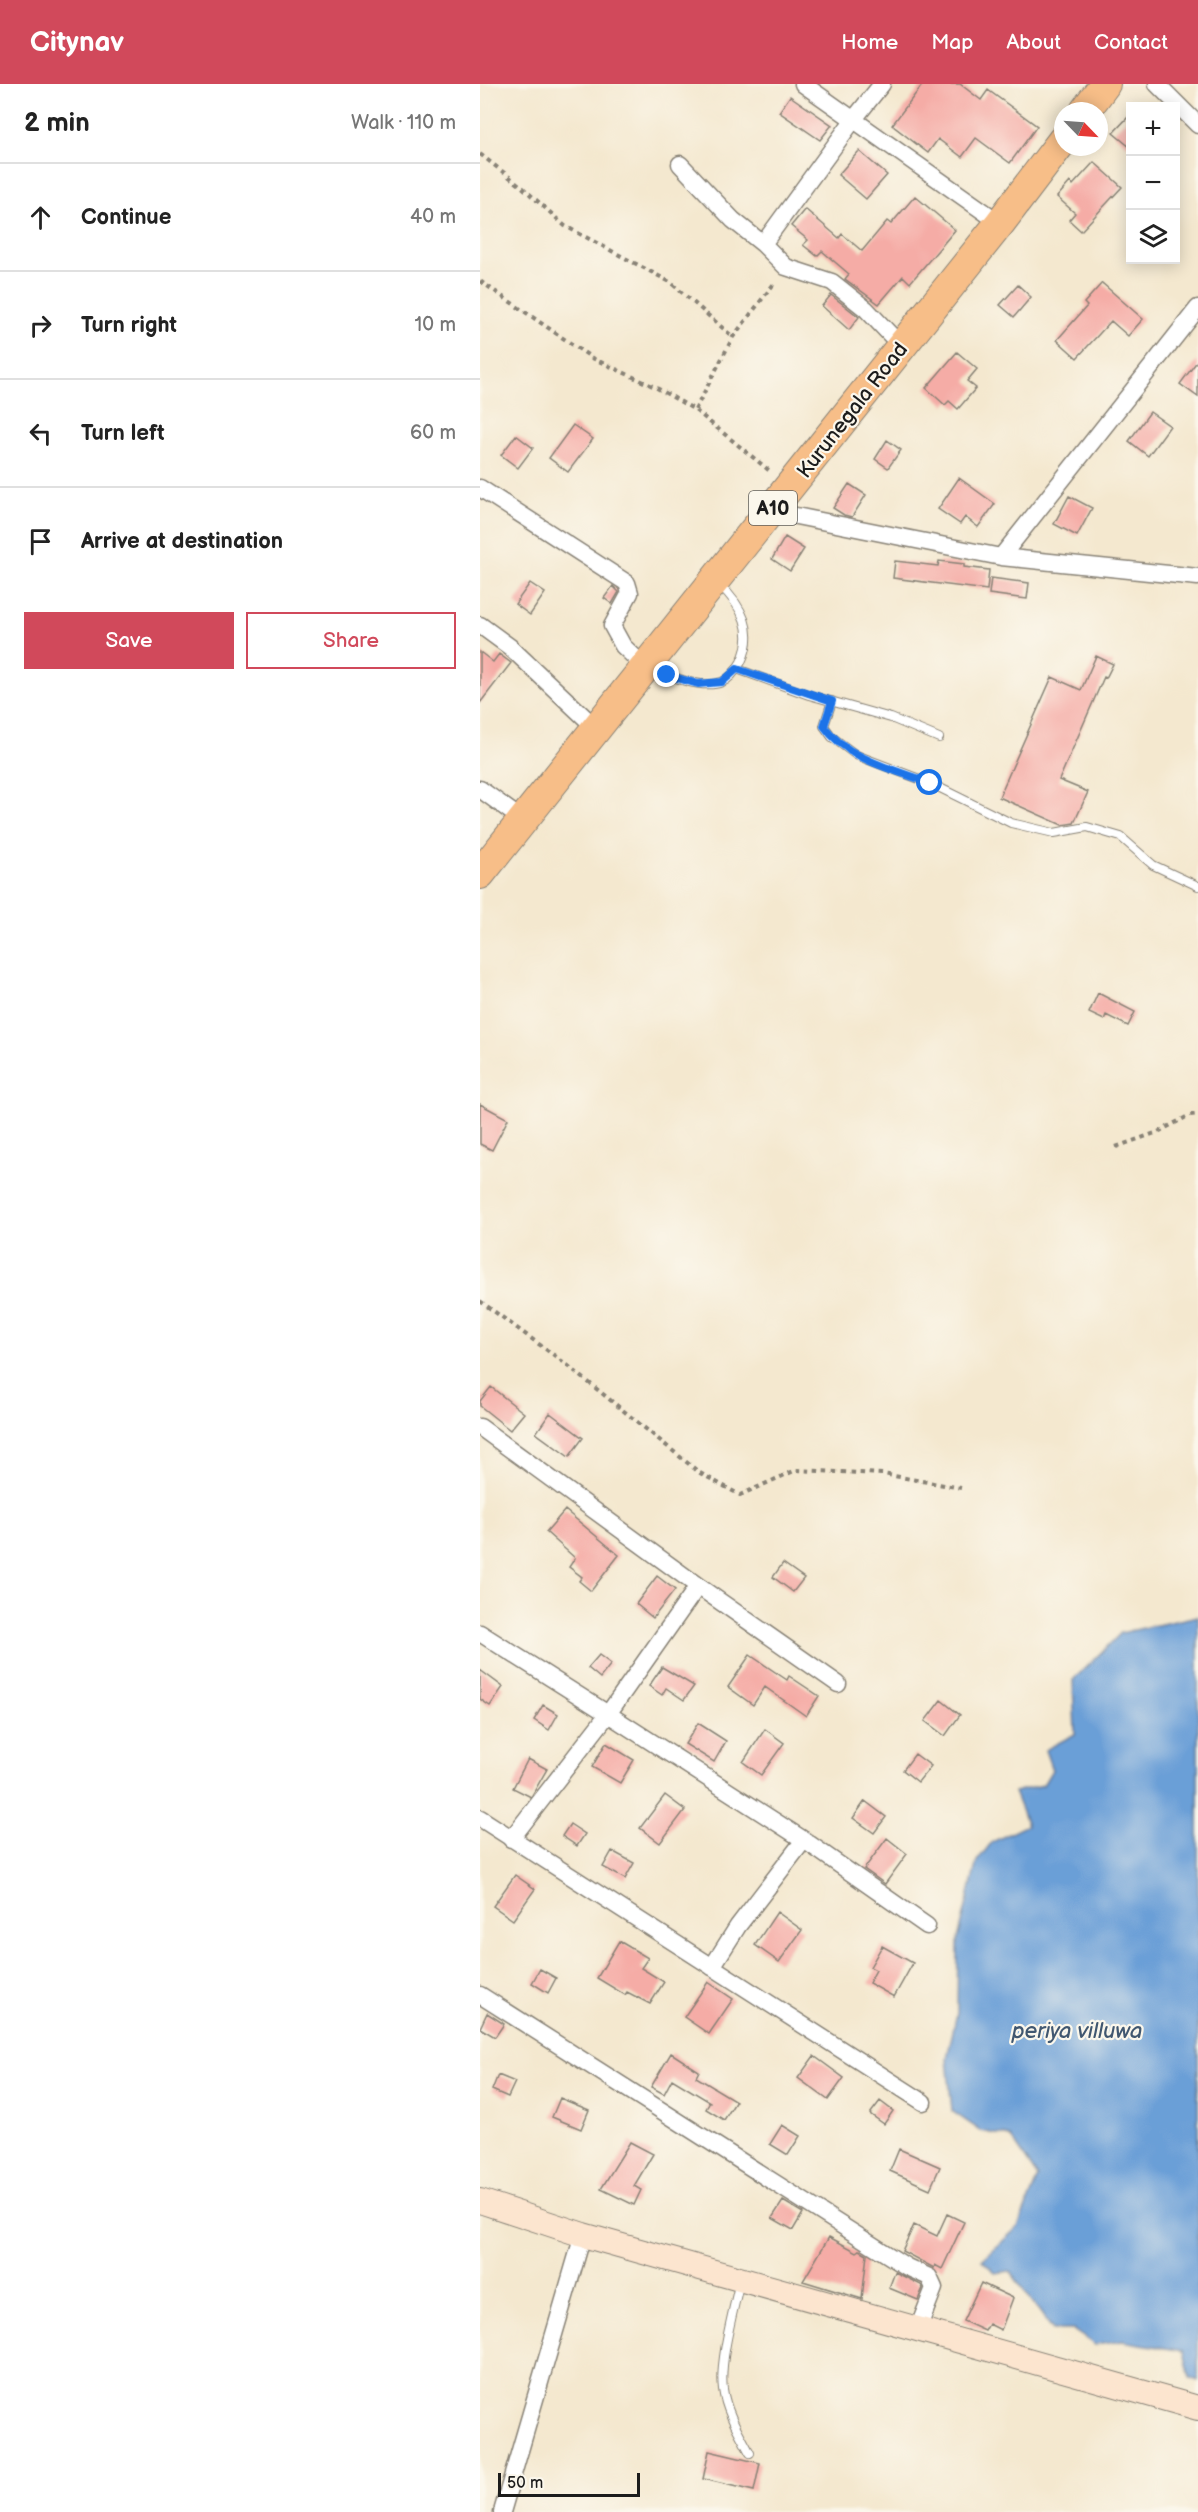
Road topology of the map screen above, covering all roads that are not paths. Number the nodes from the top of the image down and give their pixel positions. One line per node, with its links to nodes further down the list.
1 (803, 84): 6 (street)
2 (882, 84): 6 (street)
3 (1105, 84): 5 (highway)
4 (1157, 84): 7 (street)
5 (1091, 102)
6 (854, 119): 10 (street); 11 (street)
7 (1198, 125)
8 (1054, 152): 10 (highway, Kurunegala Road / A10)
9 (680, 164): 11 (street)
10 (1000, 223): 13 (highway, Kurunegala Road / A10)
11 (763, 244): 13 (street)
12 (1198, 308): 16 (street)
13 (902, 347): 15 (highway, Kurunegala Road / A10)
14 (480, 488): 20 (street)
15 (771, 511): 16 (street); 18 (highway, Kurunegala Road / A10)
16 (1001, 557): 17 (street)
17 (1198, 578)
18 (715, 581): 20 (highway, Kurunegala Road / A10); 21 (lane)
19 (480, 625): 23 (street)
20 (646, 667): 21 (lane); 23 (highway, Kurunegala Road / A10)
21 (737, 669): 22 (lane)
22 (832, 701): 24 (lane); 28 (lane)
23 (597, 729): 26 (highway, Kurunegala Road / A10)
24 (939, 738)
25 (480, 789): 26 (street)
26 (524, 821): 27 (highway, Kurunegala Road / A10)
27 (480, 874)
28 (1198, 886)
29 (480, 1426): 30 (street)
30 (698, 1586): 32 (street); 33 (street)
31 (480, 1633): 33 (street)
32 (838, 1684)
33 (608, 1714): 35 (street); 36 (street)
34 (480, 1818): 35 (street)
35 (511, 1839): 38 (street)
36 (804, 1840): 37 (street); 38 (street)
37 (927, 1926)
38 (712, 1967): 40 (street)
39 (480, 1995): 44 (street)
40 (923, 2102)
41 (480, 2201): 42 (street)
42 (583, 2235): 43 (street); 47 (street)
43 (740, 2279): 44 (street); 46 (lane)
44 (918, 2330): 45 (street)
45 (1198, 2408)
46 (750, 2453)
47 (502, 2512)

